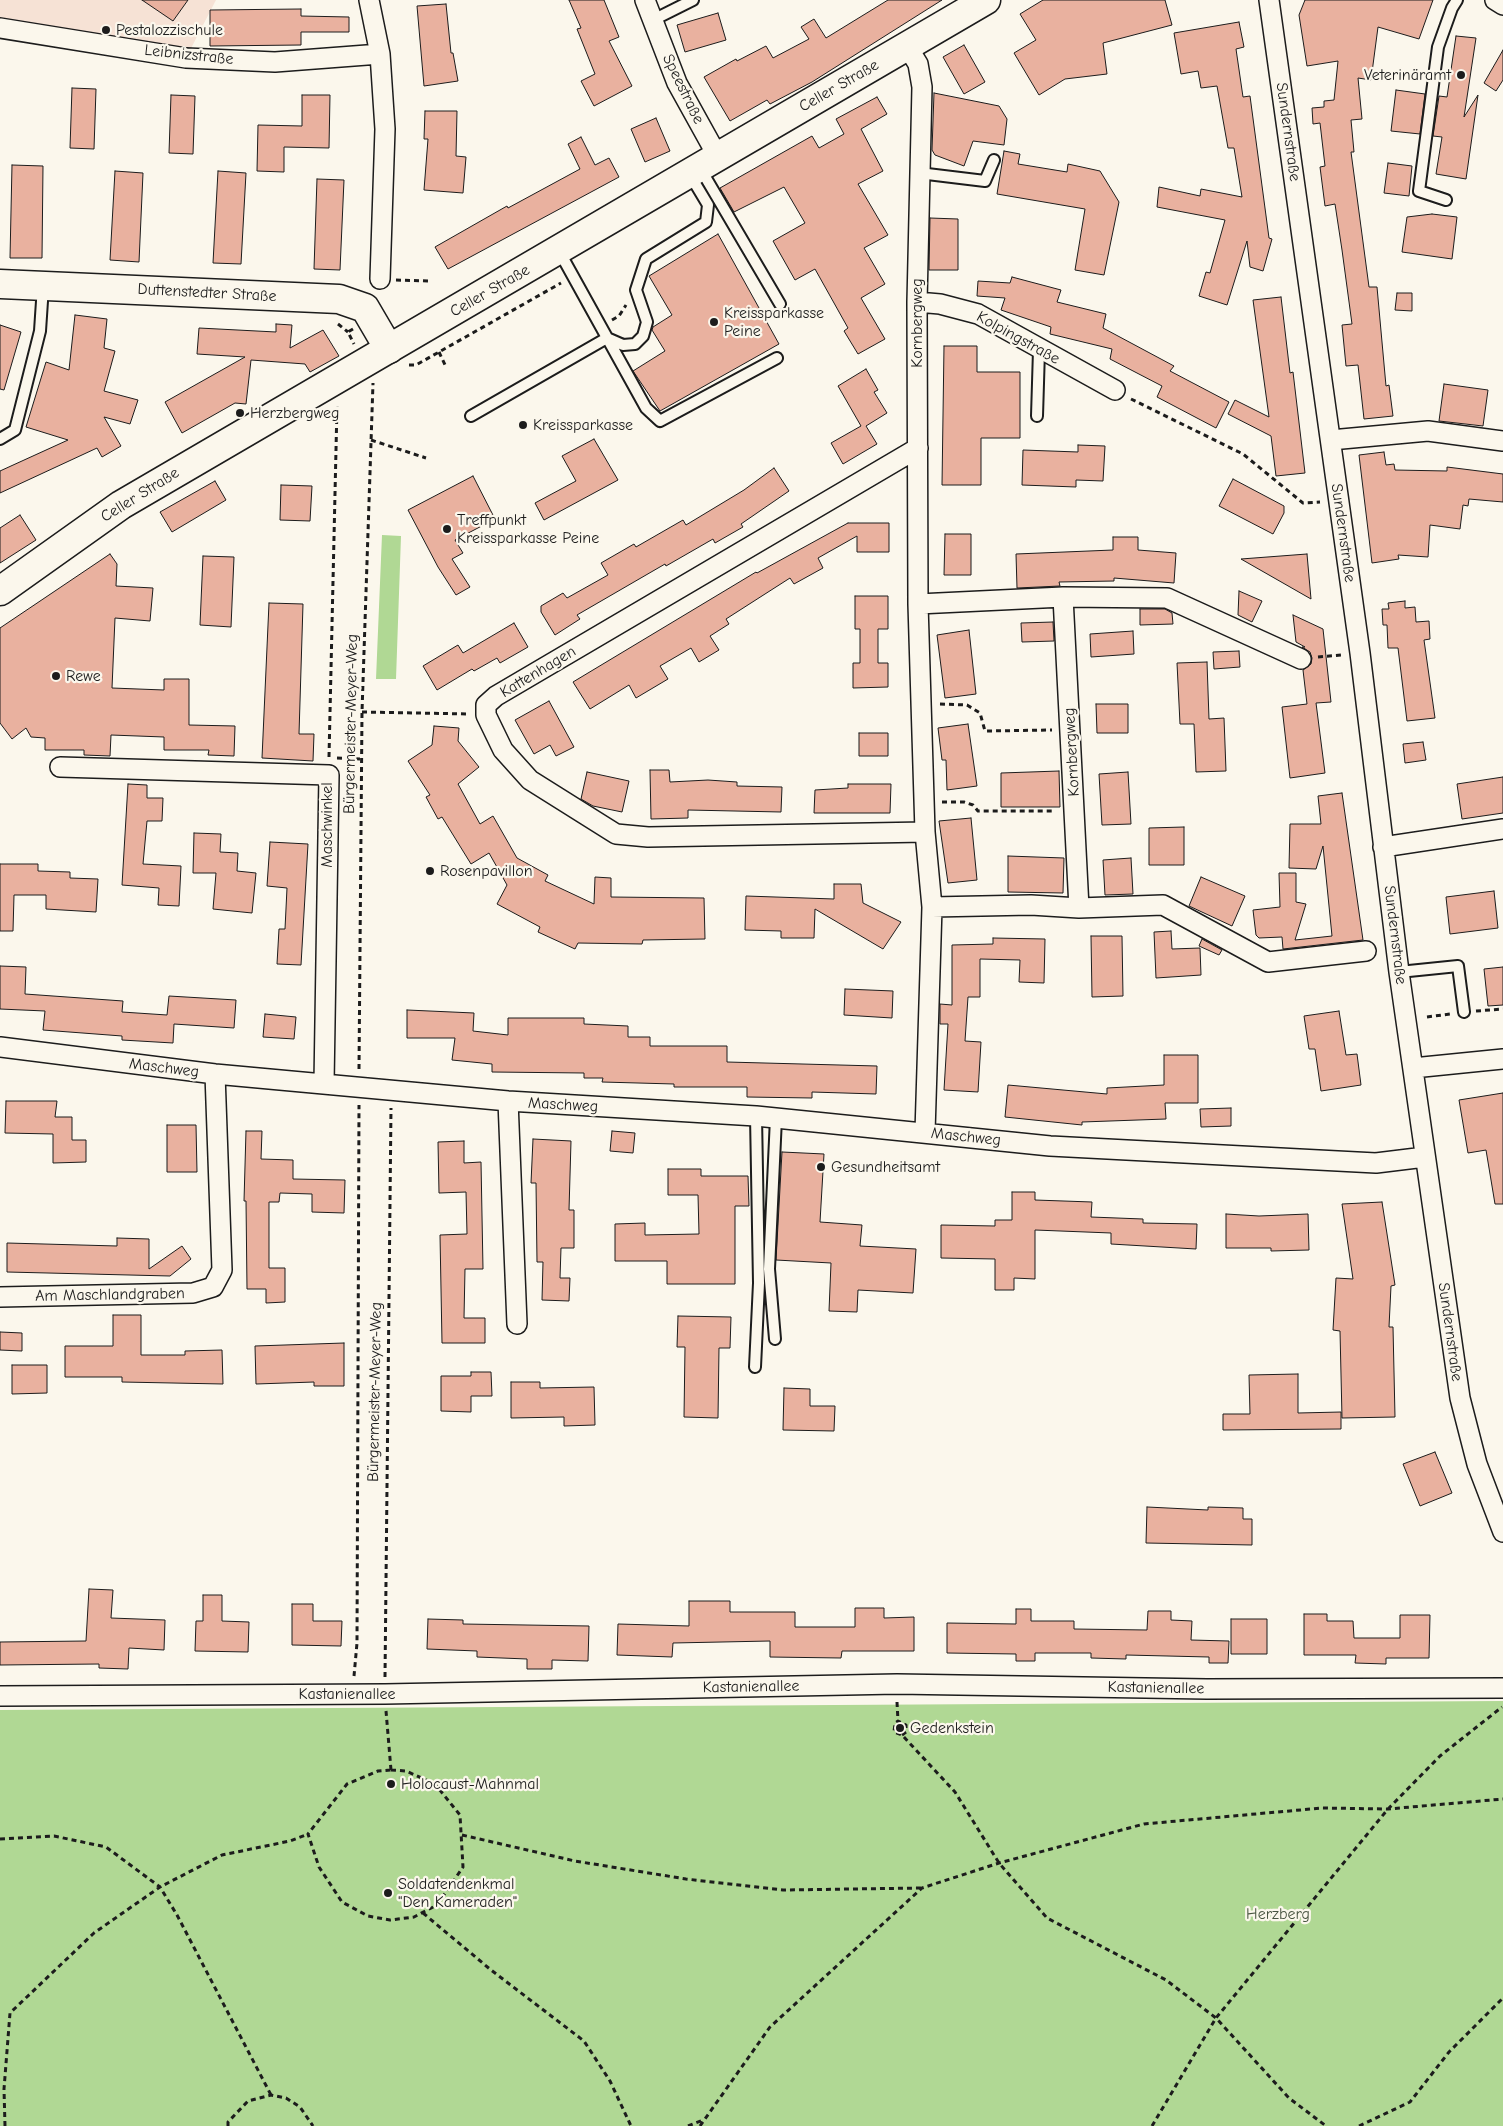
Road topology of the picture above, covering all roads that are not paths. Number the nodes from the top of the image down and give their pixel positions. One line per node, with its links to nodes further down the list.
1 (369, 0): 12 (street)
2 (645, 0): 9 (street, Speestraße)
3 (693, 0): 9 (lane)
4 (986, 0): 11 (main road, Celler Straße)
5 (1269, 0): 31 (street, Sundernstraße)
6 (1457, 0): 16 (lane)
7 (1495, 0): 8 (street)
8 (1503, 5)
9 (653, 20): 14 (street, Speestraße)
10 (0, 28): 12 (street, Leibnizstraße)
11 (907, 46): 14 (main road, Celler Straße); 15 (street, Kornbergweg)
12 (380, 54): 18 (street)
13 (994, 160): 15 (lane)
14 (702, 165): 17 (main road, Celler Straße); 22 (lane); 23 (lane)
15 (919, 174): 21 (street, Kornbergweg)
16 (1446, 200)
17 (559, 251): 23 (lane); 25 (main road, Celler Straße)
18 (380, 279)
19 (0, 284): 20 (main road, Duttenstedter Straße)
20 (43, 286): 25 (main road, Duttenstedter Straße); 30 (lane)
21 (917, 302): 24 (street, Kolpingstraße); 33 (street, Kornbergweg)
22 (780, 304)
23 (607, 338): 26 (lane); 28 (lane)
24 (1039, 350): 27 (street, Kolpingstraße); 29 (lane)
25 (396, 356): 34 (main road, Celler Straße)
26 (777, 358)
27 (1115, 390)
28 (471, 416)
29 (1038, 416)
30 (0, 438)
31 (1331, 440): 32 (street); 41 (street, Sundernstraße)
32 (1503, 442)
33 (918, 448): 36 (street, Kornbergweg); 40 (street, Kattenhagen)
34 (0, 592)
35 (1063, 597): 36 (street); 37 (street); 43 (street, Kornbergweg)
36 (918, 604): 40 (street, Kornbergweg)
37 (1301, 659)
38 (60, 767): 51 (street, Maschwinkel)
39 (1503, 828): 41 (street)
40 (925, 832): 42 (street, Kornbergweg)
41 (1384, 847): 45 (street, Sundernstraße)
42 (932, 907): 43 (street); 55 (street, Kornbergweg)
43 (1079, 908): 44 (street)
44 (1366, 951)
45 (1399, 972): 46 (lane); 49 (street, Sundernstraße)
46 (1464, 1012)
47 (0, 1047): 50 (street, Maschweg)
48 (1503, 1059): 49 (street)
49 (1413, 1068): 56 (street, Sundernstraße)
50 (215, 1074): 51 (street, Maschweg); 57 (street, Am Maschlandgraben)
51 (324, 1083): 52 (street, Maschweg)
52 (508, 1102): 53 (street, Maschweg); 58 (street, Maschweg)
53 (756, 1116): 54 (street, Maschweg); 60 (lane)
54 (776, 1118): 55 (street, Maschweg); 59 (lane)
55 (925, 1132): 56 (street, Maschweg)
56 (1425, 1157): 61 (street, Sundernstraße)
57 (0, 1297)
58 (517, 1324)
59 (775, 1339)
60 (755, 1367)
61 (1503, 1532)
62 (1503, 1688): 63 (street, Kastanienallee)
63 (0, 1696)

